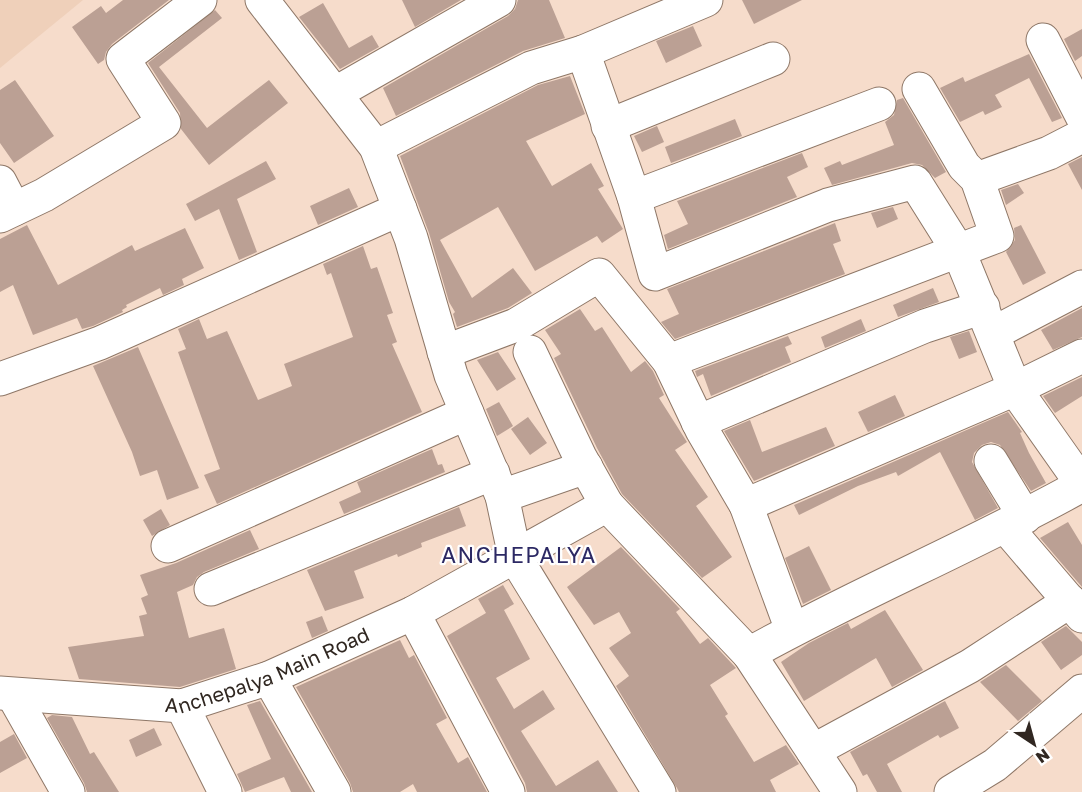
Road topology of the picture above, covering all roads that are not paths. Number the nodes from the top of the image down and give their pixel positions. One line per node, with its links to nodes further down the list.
1 (200, 0): 17 (street)
2 (262, 0): 9 (street)
3 (499, 0): 9 (street)
4 (706, 0): 6 (street)
5 (1043, 40): 11 (street)
6 (583, 52): 12 (street); 14 (street)
7 (773, 59): 12 (street)
8 (919, 89): 15 (street)
9 (336, 93): 14 (street)
10 (879, 104): 16 (street)
11 (1082, 116)
12 (608, 126): 16 (street)
13 (1082, 136): 15 (street)
14 (376, 147): 18 (street)
15 (977, 179): 19 (street)
16 (634, 197): 19 (street)
17 (5, 203)
18 (400, 209): 22 (street); 26 (street)
19 (958, 252): 21 (street); 25 (street)
20 (1082, 287): 21 (street)
21 (988, 320): 27 (street); 29 (street)
22 (444, 352): 25 (street); 28 (street)
23 (530, 352): 31 (street)
24 (1082, 356): 27 (street)
25 (669, 361): 29 (street)
26 (0, 379)
27 (1015, 388): 32 (street); 35 (street)
28 (467, 413): 33 (street); 37 (street)
29 (698, 422): 35 (street)
30 (991, 461): 36 (street)
31 (586, 467): 33 (street); 34 (street)
32 (1082, 484): 36 (street)
33 (497, 485): 38 (street); 39 (street)
34 (607, 505): 38 (street, Anchepalya Main Road); 43 (street)
35 (746, 505): 42 (street)
36 (1015, 522): 40 (street); 42 (street)
37 (168, 546)
38 (515, 557): 41 (street, Anchepalya Main Road); 53 (street)
39 (211, 589)
40 (1076, 609): 48 (street)
41 (413, 613): 44 (street, Anchepalya Main Road); 52 (street)
42 (792, 630): 43 (street)
43 (749, 654): 48 (street)
44 (269, 678): 47 (street, Anchepalya Main Road); 51 (street)
45 (1082, 691): 55 (street)
46 (7, 694): 47 (street, Anchepalya Main Road); 50 (street)
47 (182, 706): 49 (street)
48 (813, 752): 54 (street)
49 (221, 791)
50 (68, 792)
51 (334, 792)
52 (508, 792)
53 (658, 792)
54 (840, 792)
55 (951, 792)

